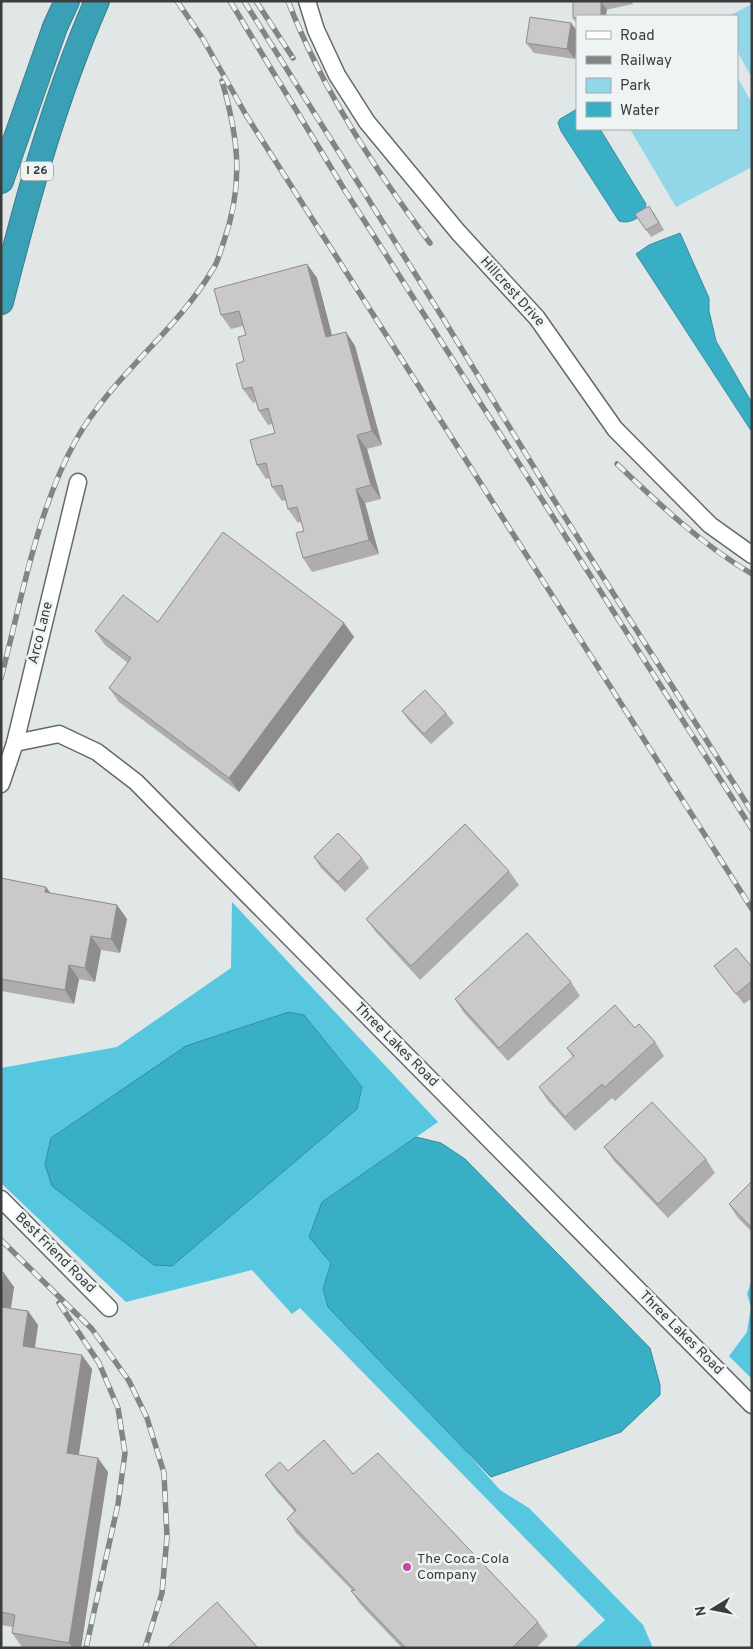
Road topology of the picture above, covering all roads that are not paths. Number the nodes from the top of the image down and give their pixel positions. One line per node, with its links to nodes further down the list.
1 (67, 1): 4 (highway, I 26)
2 (98, 1): 5 (highway, I 26)
3 (307, 1): 7 (street, Hillcrest Drive)
4 (1, 181)
5 (1, 302)
6 (78, 482): 8 (street, Arco Lane)
7 (752, 555)
8 (15, 743): 9 (street, Arco Lane); 12 (street, Three Lakes Road)
9 (1, 784)
10 (1, 1199): 11 (street, Best Friend Road)
11 (109, 1308)
12 (752, 1406)

